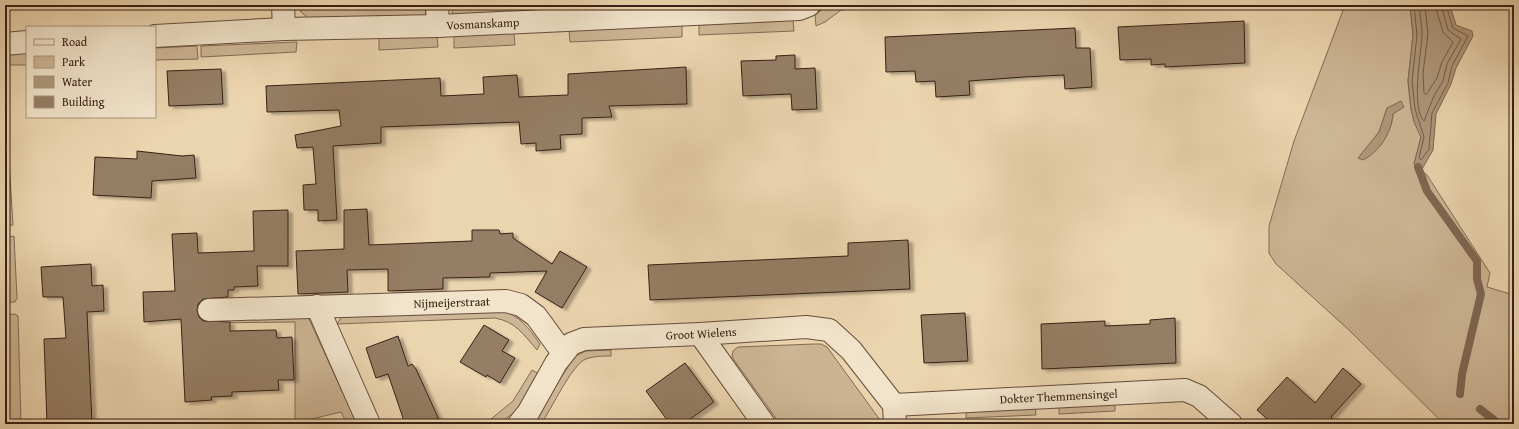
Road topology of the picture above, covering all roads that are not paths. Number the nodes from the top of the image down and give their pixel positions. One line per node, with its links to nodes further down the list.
1 (283, 5): 4 (street)
2 (810, 5): 3 (street, Vosmanskamp)
3 (438, 15): 4 (street, Vosmanskamp)
4 (284, 29): 5 (street, Vosmanskamp)
5 (156, 36)
6 (26, 42): 7 (street)
7 (5, 44)
8 (316, 306): 9 (street, Nijmeijerstraat); 11 (street, Nijmeijerstraat); 13 (street)
9 (209, 310)
10 (700, 334): 11 (street, Groot Wielens); 12 (street, Groot Wielens); 15 (street)
11 (563, 354): 14 (street, Groot Wielens)
12 (894, 414): 16 (street, Dokter Themmensingel)
13 (369, 424)
14 (519, 424)
15 (764, 424)
16 (1231, 424)

